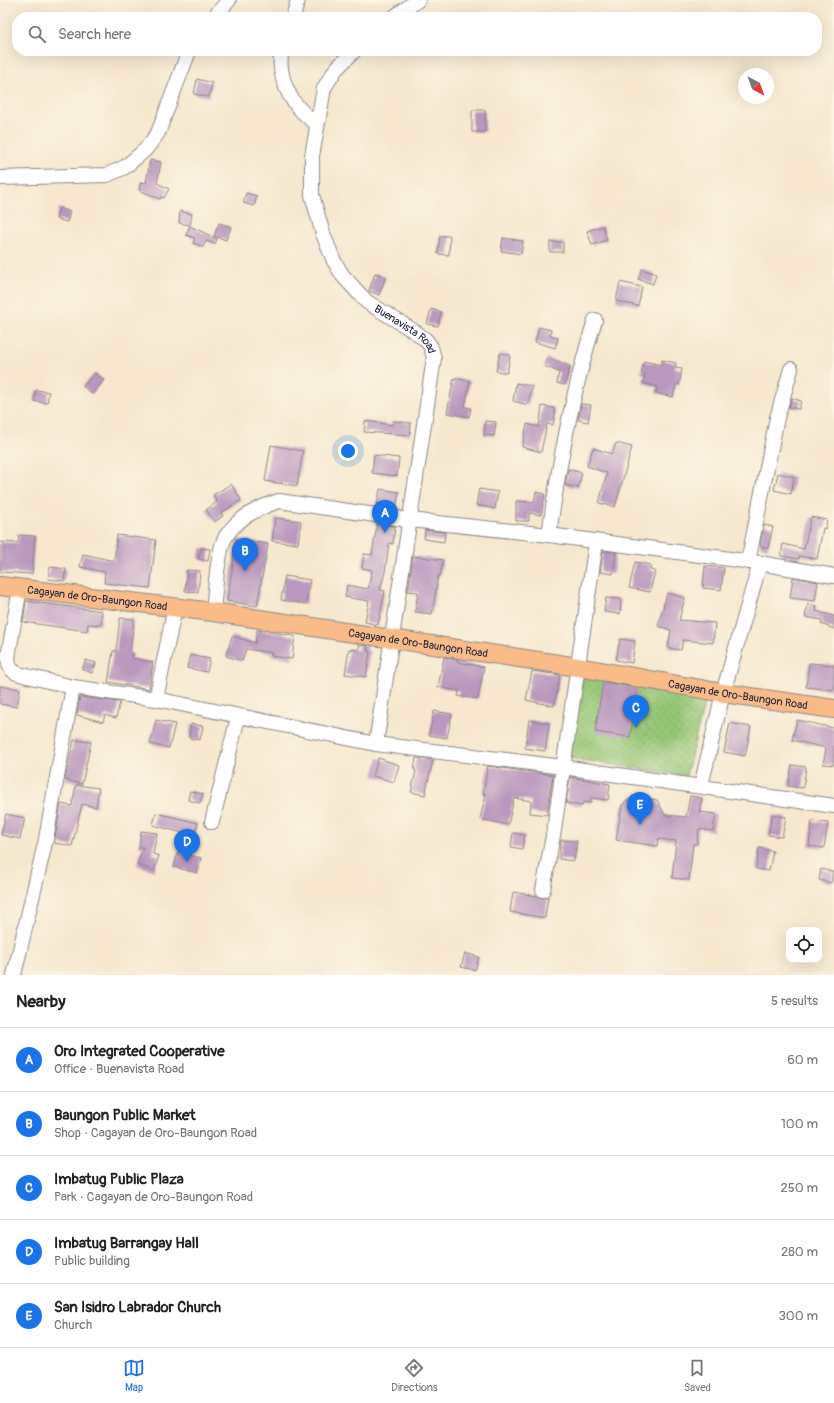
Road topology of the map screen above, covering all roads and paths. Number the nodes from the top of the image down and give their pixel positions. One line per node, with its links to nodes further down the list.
1 (229, 0): 4 (street)
2 (298, 0): 5 (street)
3 (418, 0): 6 (street)
4 (218, 12)
5 (294, 12)
6 (401, 12)
7 (188, 56): 11 (street)
8 (282, 56): 10 (street)
9 (349, 56): 10 (street, Buenavista Road)
10 (316, 124): 14 (street, Buenavista Road)
11 (0, 178)
12 (595, 320): 15 (street)
13 (791, 369): 17 (street)
14 (410, 520): 15 (street); 22 (street); 23 (street, Buenavista Road)
15 (549, 535): 16 (street)
16 (596, 542): 17 (street); 24 (street)
17 (754, 563): 18 (street); 26 (street)
18 (834, 576)
19 (0, 586): 20 (main road, Cagayan de Oro-Baungon Road)
20 (20, 588): 21 (main road, Cagayan de Oro-Baungon Road); 25 (street)
21 (175, 607): 22 (main road, Cagayan de Oro-Baungon Road); 27 (street)
22 (213, 612): 23 (main road, Cagayan de Oro-Baungon Road)
23 (391, 639): 24 (main road, Cagayan de Oro-Baungon Road); 30 (street, Buenavista Road)
24 (578, 667): 26 (main road, Cagayan de Oro-Baungon Road); 31 (street)
25 (73, 687): 27 (street); 36 (street)
26 (723, 692): 28 (main road, Cagayan de Oro-Baungon Road); 32 (street)
27 (156, 700): 29 (street)
28 (834, 709)
29 (238, 717): 30 (street); 34 (street)
30 (376, 744): 31 (street)
31 (563, 766): 32 (street); 35 (street)
32 (701, 786): 33 (street)
33 (834, 806)
34 (212, 822)
35 (543, 890)
36 (14, 975)

